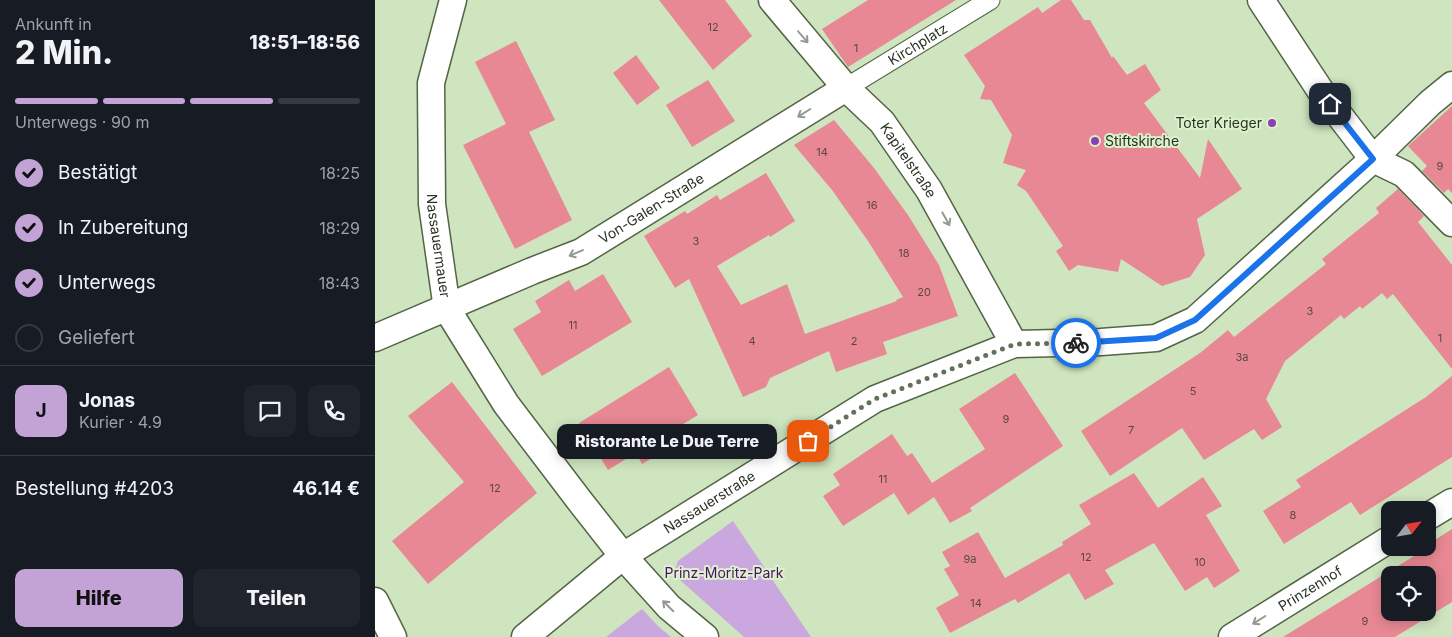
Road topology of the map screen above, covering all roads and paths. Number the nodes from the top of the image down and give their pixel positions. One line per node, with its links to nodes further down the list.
1 (453, 0): 9 (street, Nassauermauer)
2 (772, 0): 6 (street, Kapitelstraße, one-way to 6)
3 (990, 0): 6 (street, Kirchplatz)
4 (1261, 0): 7 (street)
5 (1452, 85): 7 (street, Nassauerstraße)
6 (846, 88): 9 (street, Von-Galen-Straße, one-way to 9); 11 (street, Kapitelstraße, one-way to 11)
7 (1373, 159): 8 (street); 11 (street, Nassauerstraße)
8 (1452, 223)
9 (447, 308): 10 (street, Von-Galen-Straße); 15 (street, Nassauermauer)
10 (375, 338)
11 (1015, 344): 15 (street, Nassauerstraße)
12 (1452, 502): 13 (street)
13 (1436, 511)
14 (1381, 545): 20 (street, Prinzenhof, one-way to 20)
15 (623, 556): 18 (street, Nassauerstraße); 19 (street, one-way to 15)
16 (375, 601): 17 (street)
17 (393, 637)
18 (525, 637)
19 (705, 637)
20 (1232, 637)

